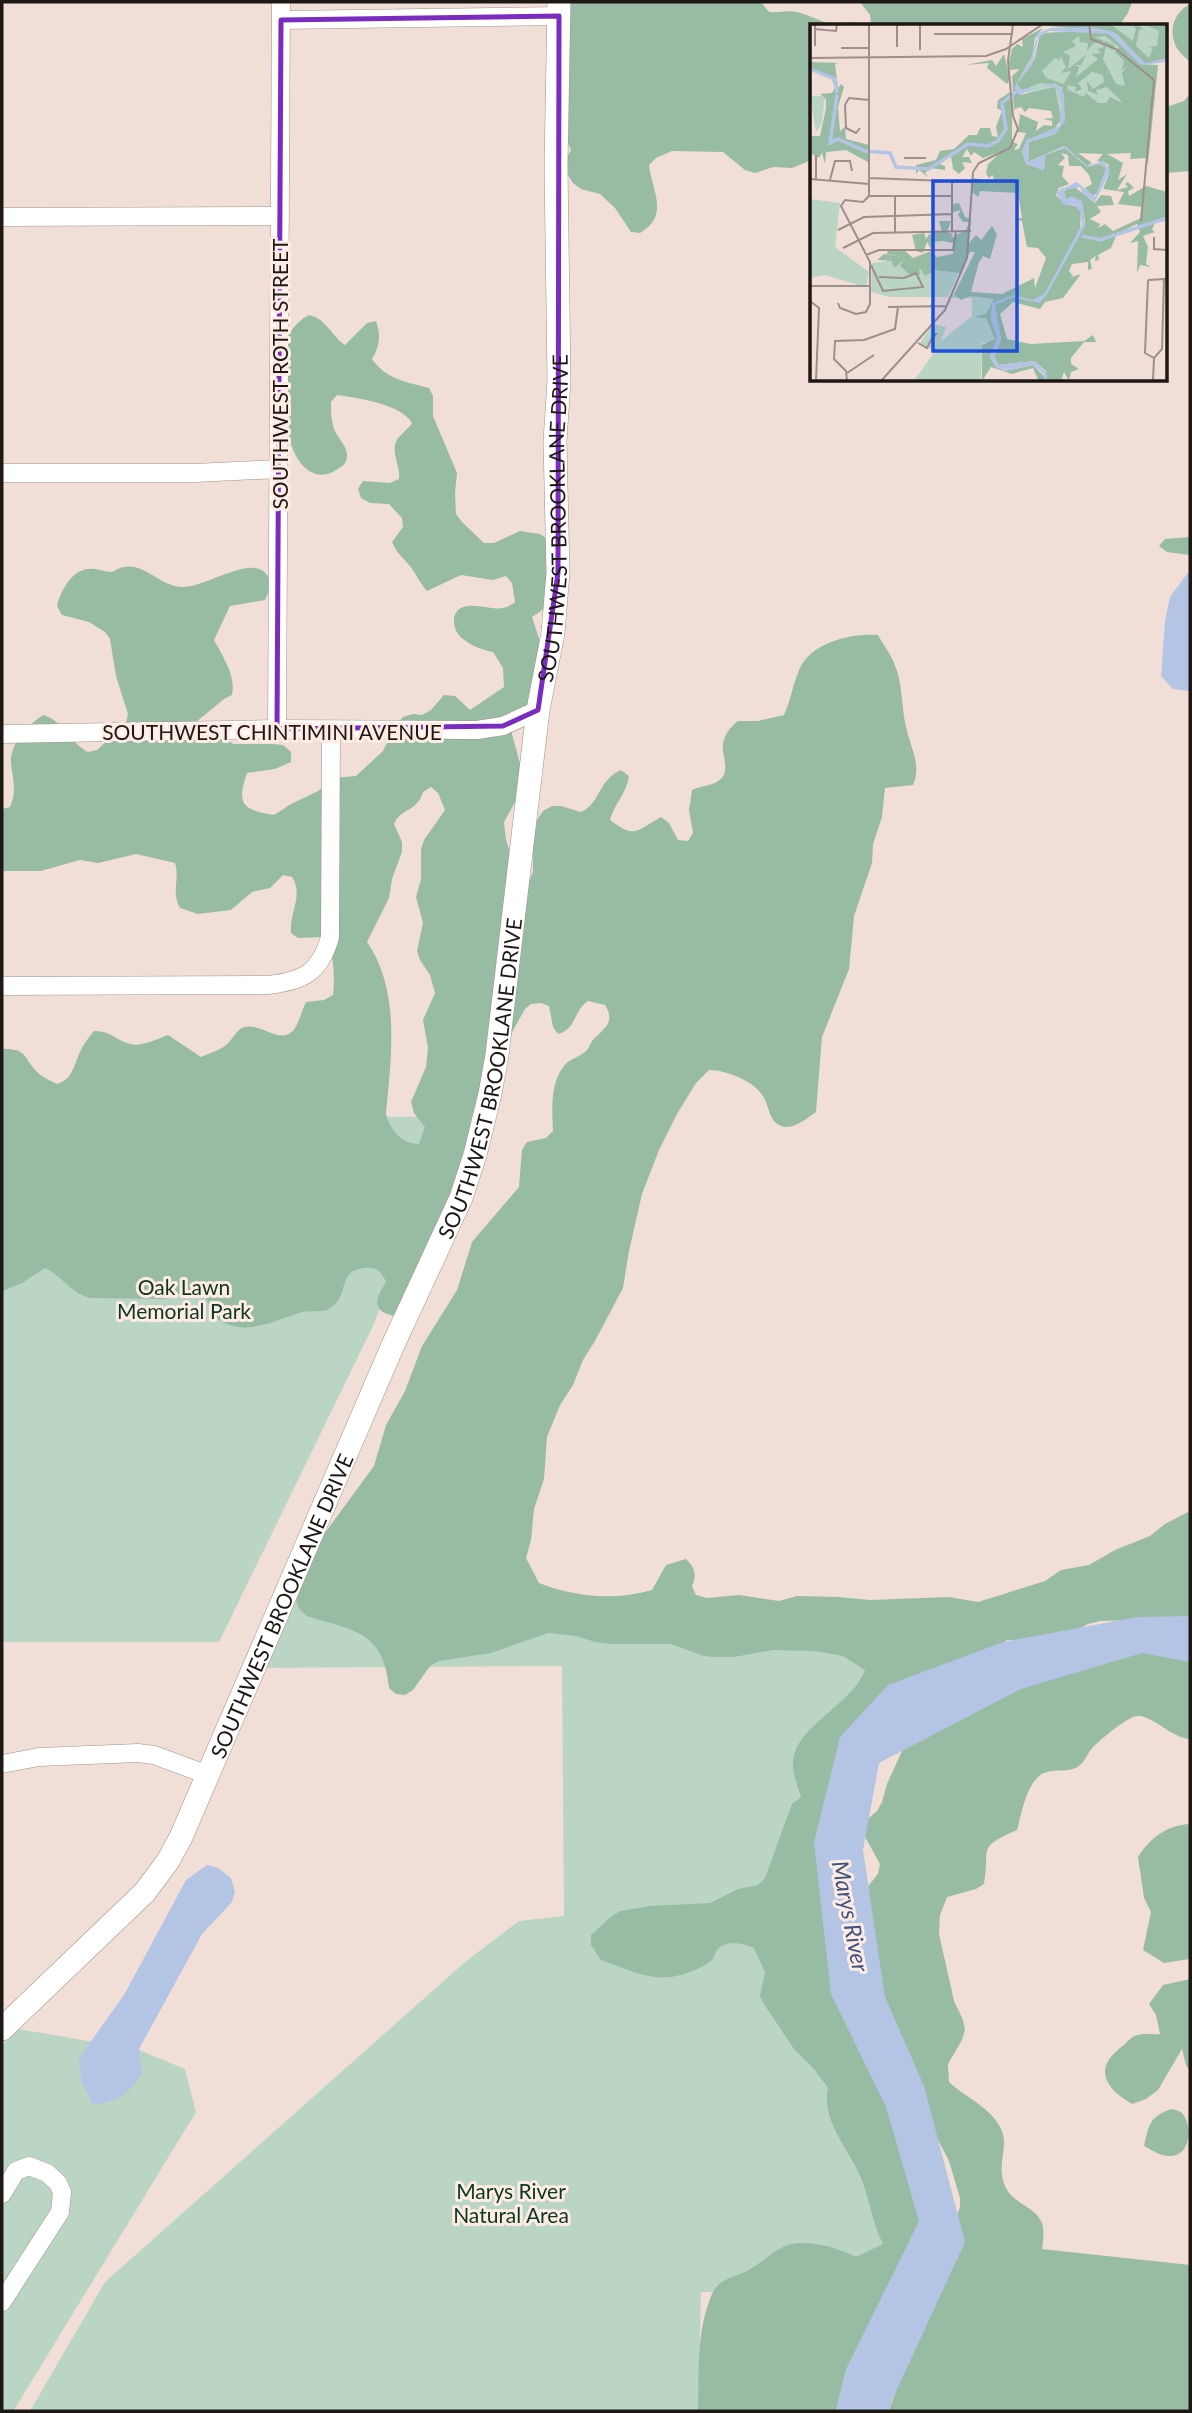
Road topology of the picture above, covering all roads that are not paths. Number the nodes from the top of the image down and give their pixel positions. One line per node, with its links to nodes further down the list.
1 (559, 9): 2 (street); 7 (street, SOUTHWEST BROOKLANE DRIVE)
2 (281, 11): 3 (street, SOUTHWEST ROTH STREET)
3 (280, 216): 4 (street); 5 (street, SOUTHWEST ROTH STREET)
4 (2, 217)
5 (279, 469): 6 (street); 8 (street, SOUTHWEST ROTH STREET)
6 (2, 473)
7 (538, 710): 9 (street, SOUTHWEST CHINTIMINI AVENUE); 13 (street, SOUTHWEST BROOKLANE DRIVE)
8 (278, 729): 9 (street, SOUTHWEST CHINTIMINI AVENUE); 10 (street, SOUTHWEST CHINTIMINI AVENUE)
9 (331, 730): 11 (street)
10 (2, 734)
11 (2, 986)
12 (2, 1764): 13 (street)
13 (208, 1775): 14 (street, SOUTHWEST BROOKLANE DRIVE)
14 (2, 2029)
15 (2, 2194): 16 (street)
16 (2, 2302)

